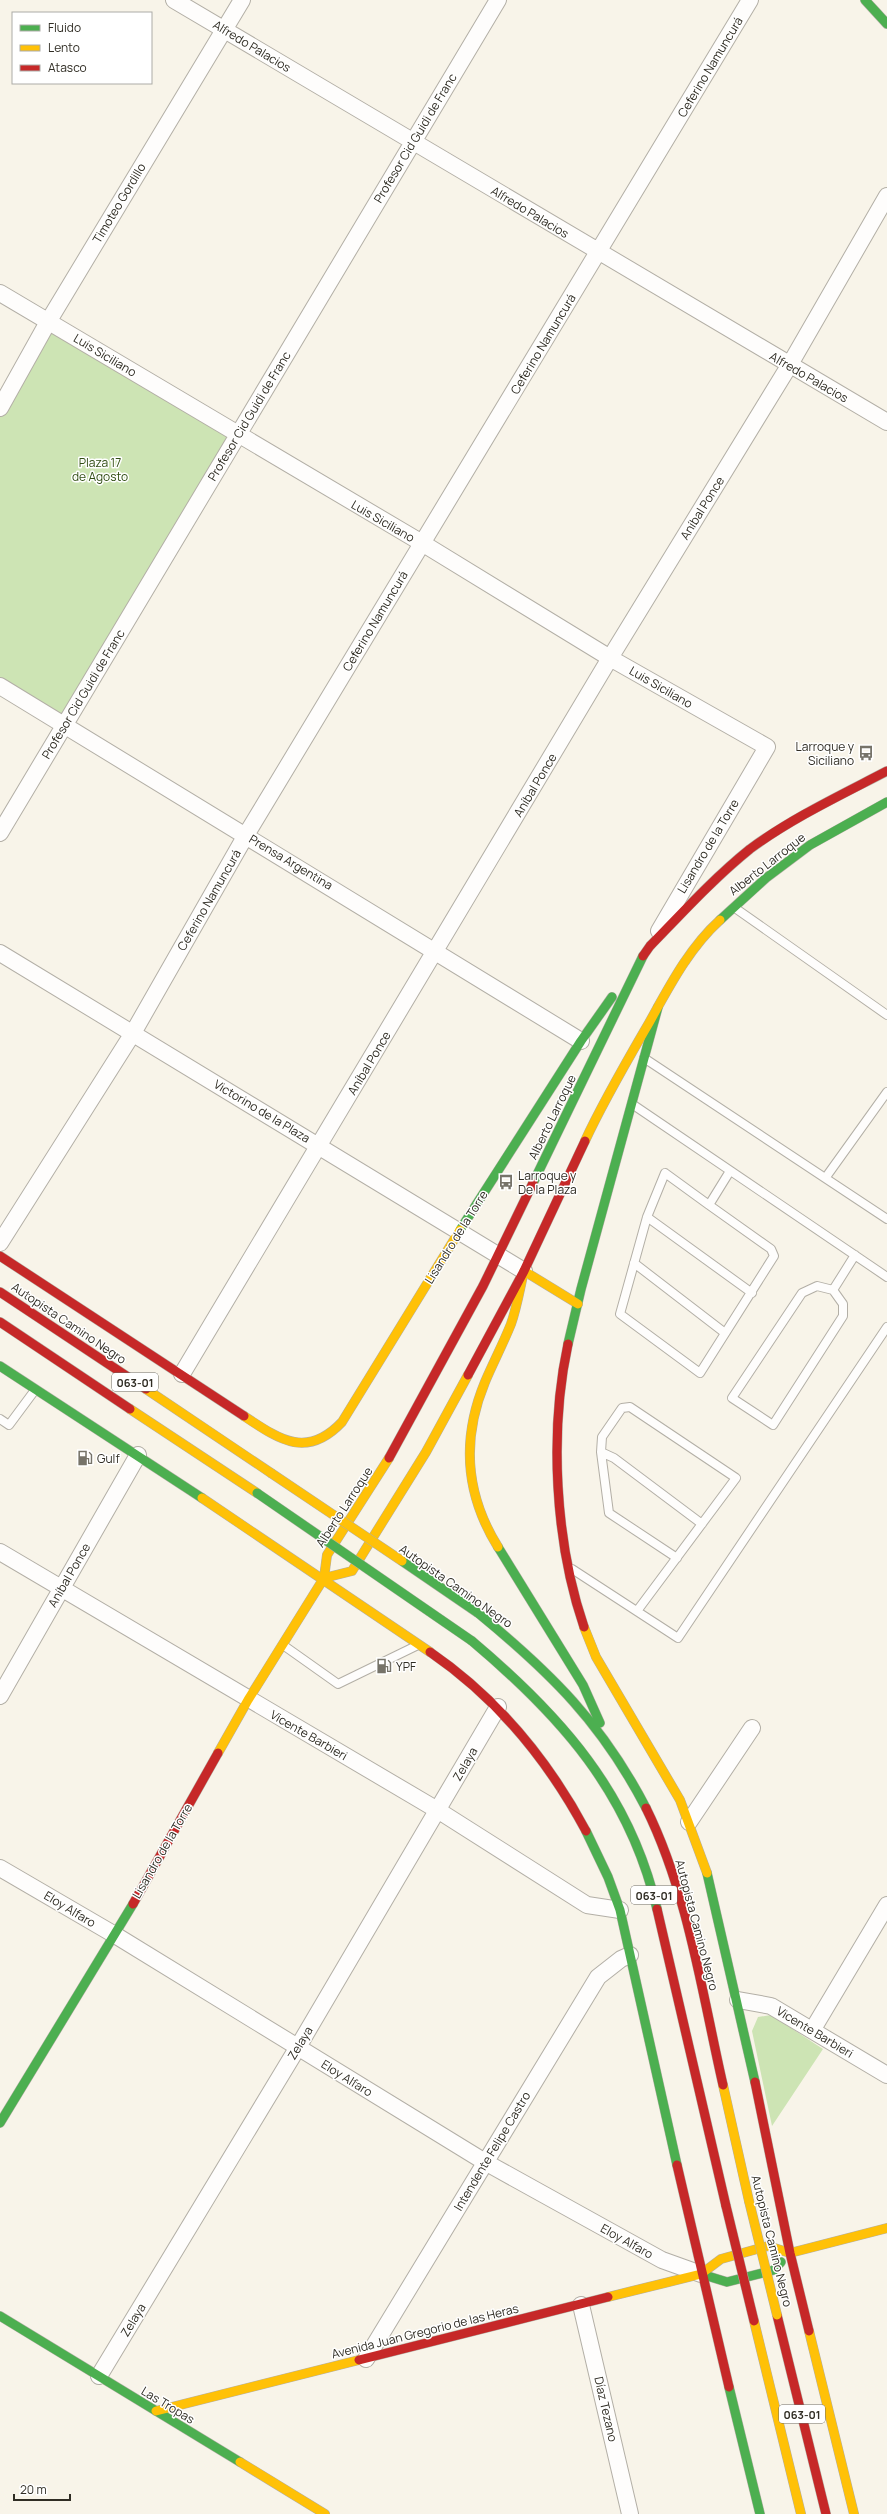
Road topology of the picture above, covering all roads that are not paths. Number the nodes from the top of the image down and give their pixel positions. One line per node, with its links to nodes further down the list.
1 (174, 0): 7 (street, Alfredo Palacios)
2 (242, 0): 7 (street, Timoteo Gordillo)
3 (498, 0): 8 (street, Profesor Cid Guidi de Franc)
4 (750, 0): 10 (street, Ceferino Namuncurá)
5 (864, 0): 6 (main road)
6 (887, 24)
7 (224, 29): 8 (street, Alfredo Palacios); 12 (street, Timoteo Gordillo)
8 (413, 142): 10 (street, Alfredo Palacios); 16 (street, Profesor Cid Guidi de Franc)
9 (887, 196): 13 (street, Aníbal Ponce)
10 (598, 253): 13 (street, Alfredo Palacios); 17 (street, Ceferino Namuncurá)
11 (0, 293): 12 (street, Luis Siciliano)
12 (48, 322): 14 (street, Timoteo Gordillo); 16 (street, Luis Siciliano)
13 (789, 366): 15 (street, Alfredo Palacios); 18 (street, Aníbal Ponce)
14 (0, 408)
15 (887, 422)
16 (238, 435): 17 (street, Luis Siciliano); 20 (street, Profesor Cid Guidi de Franc)
17 (422, 543): 18 (street, Luis Siciliano); 25 (street, Ceferino Namuncurá)
18 (610, 658): 21 (street, Luis Siciliano); 28 (street, Aníbal Ponce)
19 (0, 686): 20 (street, Prensa Argentina)
20 (64, 725): 24 (street, Profesor Cid Guidi de Franc); 25 (street, Prensa Argentina)
21 (767, 747): 27 (street, Lisandro de la Torre)
22 (887, 771): 27 (main road, Alberto Larroque)
23 (887, 802): 26 (main road, Alberto Larroque)
24 (0, 833)
25 (246, 835): 28 (street, Prensa Argentina); 33 (street, Ceferino Namuncurá)
26 (733, 906): 31 (main road, Alberto Larroque); 32 (lane)
27 (650, 946): 30 (main road, Alberto Larroque)
28 (436, 951): 34 (street, Prensa Argentina); 38 (street, Aníbal Ponce)
29 (0, 953): 33 (street, Victorino de la Plaza)
30 (641, 960): 34 (main road, Lisandro de la Torre); 48 (main road, Alberto Larroque)
31 (658, 1007): 35 (main road); 50 (main road, Alberto Larroque)
32 (887, 1015)
33 (133, 1033): 38 (street, Victorino de la Plaza); 45 (street, Ceferino Namuncurá)
34 (581, 1041): 44 (main road, Lisandro de la Torre)
35 (644, 1058): 37 (main road); 40 (lane)
36 (887, 1092): 40 (lane)
37 (631, 1104): 39 (lane); 55 (main road)
38 (319, 1145): 44 (street, Victorino de la Plaza); 60 (street, Aníbal Ponce)
39 (730, 1171): 41 (lane); 46 (lane)
40 (826, 1177): 43 (lane)
41 (709, 1205): 42 (lane); 54 (lane)
42 (647, 1217): 49 (lane); 54 (lane)
43 (887, 1219)
44 (459, 1231): 48 (street, Victorino de la Plaza); 60 (main road, Lisandro de la Torre)
45 (0, 1243)
46 (855, 1255): 51 (lane); 52 (lane)
47 (0, 1256): 60 (main road, Lisandro de la Torre)
48 (499, 1256): 50 (street, Victorino de la Plaza); 69 (main road, Alberto Larroque)
49 (634, 1263): 58 (lane); 58 (lane)
50 (524, 1271): 55 (main road); 69 (main road, Alberto Larroque); 78 (main road)
51 (887, 1277)
52 (833, 1290): 52 (lane)
53 (0, 1292): 78 (main road, Autopista Camino Negro / 063-01, bridge)
54 (752, 1293): 58 (lane)
55 (578, 1304): 68 (main road)
56 (0, 1322): 104 (main road, 063-01, bridge)
57 (887, 1327): 71 (lane)
58 (725, 1333)
59 (0, 1366): 61 (main road)
60 (182, 1374)
61 (35, 1390): 62 (lane); 64 (main road)
62 (0, 1419)
63 (602, 1452): 65 (lane); 65 (lane); 67 (lane)
64 (138, 1454): 69 (main road); 70 (street, Aníbal Ponce)
65 (702, 1524): 67 (lane)
66 (0, 1552): 70 (street, Vicente Barbieri)
67 (677, 1558): 71 (lane)
68 (568, 1567): 71 (lane); 80 (main road)
69 (324, 1578): 72 (main road, Lisandro de la Torre); 73 (main road)
70 (61, 1588): 74 (street, Aníbal Ponce); 75 (street, Vicente Barbieri)
71 (638, 1611)
72 (283, 1644): 73 (lane); 75 (main road, Lisandro de la Torre)
73 (419, 1644): 76 (main road)
74 (0, 1696)
75 (248, 1700): 79 (street, Vicente Barbieri); 84 (main road, Lisandro de la Torre)
76 (498, 1707): 79 (street, Zelaya); 83 (main road)
77 (752, 1728): 80 (street)
78 (611, 1748): 105 (main road, Autopista Camino Negro / 063-01, bridge)
79 (439, 1810): 83 (street, Vicente Barbieri); 88 (street, Zelaya)
80 (689, 1822): 86 (main road)
81 (0, 1868): 84 (street, Eloy Alfaro)
82 (887, 1905): 87 (street)
83 (620, 1910): 85 (main road)
84 (115, 1935): 88 (street, Eloy Alfaro); 90 (main road, Lisandro de la Torre)
85 (630, 1956): 91 (street, Intendente Felipe Castro); 94 (main road)
86 (738, 2000): 87 (street, Vicente Barbieri); 93 (main road)
87 (813, 2029): 89 (street, Vicente Barbieri)
88 (298, 2047): 91 (street, Eloy Alfaro); 98 (street, Zelaya)
89 (887, 2075)
90 (0, 2123)
91 (485, 2162): 94 (street, Eloy Alfaro); 97 (street, Intendente Felipe Castro)
92 (887, 2228): 93 (main road)
93 (790, 2253): 94 (main road, Avenida Juan Gregorio de las Heras); 94 (main road); 106 (main road)
94 (701, 2274): 95 (main road, Avenida Juan Gregorio de las Heras); 103 (main road)
95 (581, 2305): 97 (main road, Avenida Juan Gregorio de las Heras); 102 (street, Díaz Tezano)
96 (0, 2316): 98 (main road, Las Tropas)
97 (366, 2359): 99 (main road, Avenida Juan Gregorio de las Heras)
98 (99, 2376): 99 (main road, Las Tropas)
99 (156, 2411): 100 (main road, Las Tropas)
100 (307, 2510): 101 (main road, Las Tropas)
101 (325, 2514)
102 (630, 2514)
103 (760, 2514)
104 (800, 2514)
105 (826, 2514)
106 (854, 2514)

